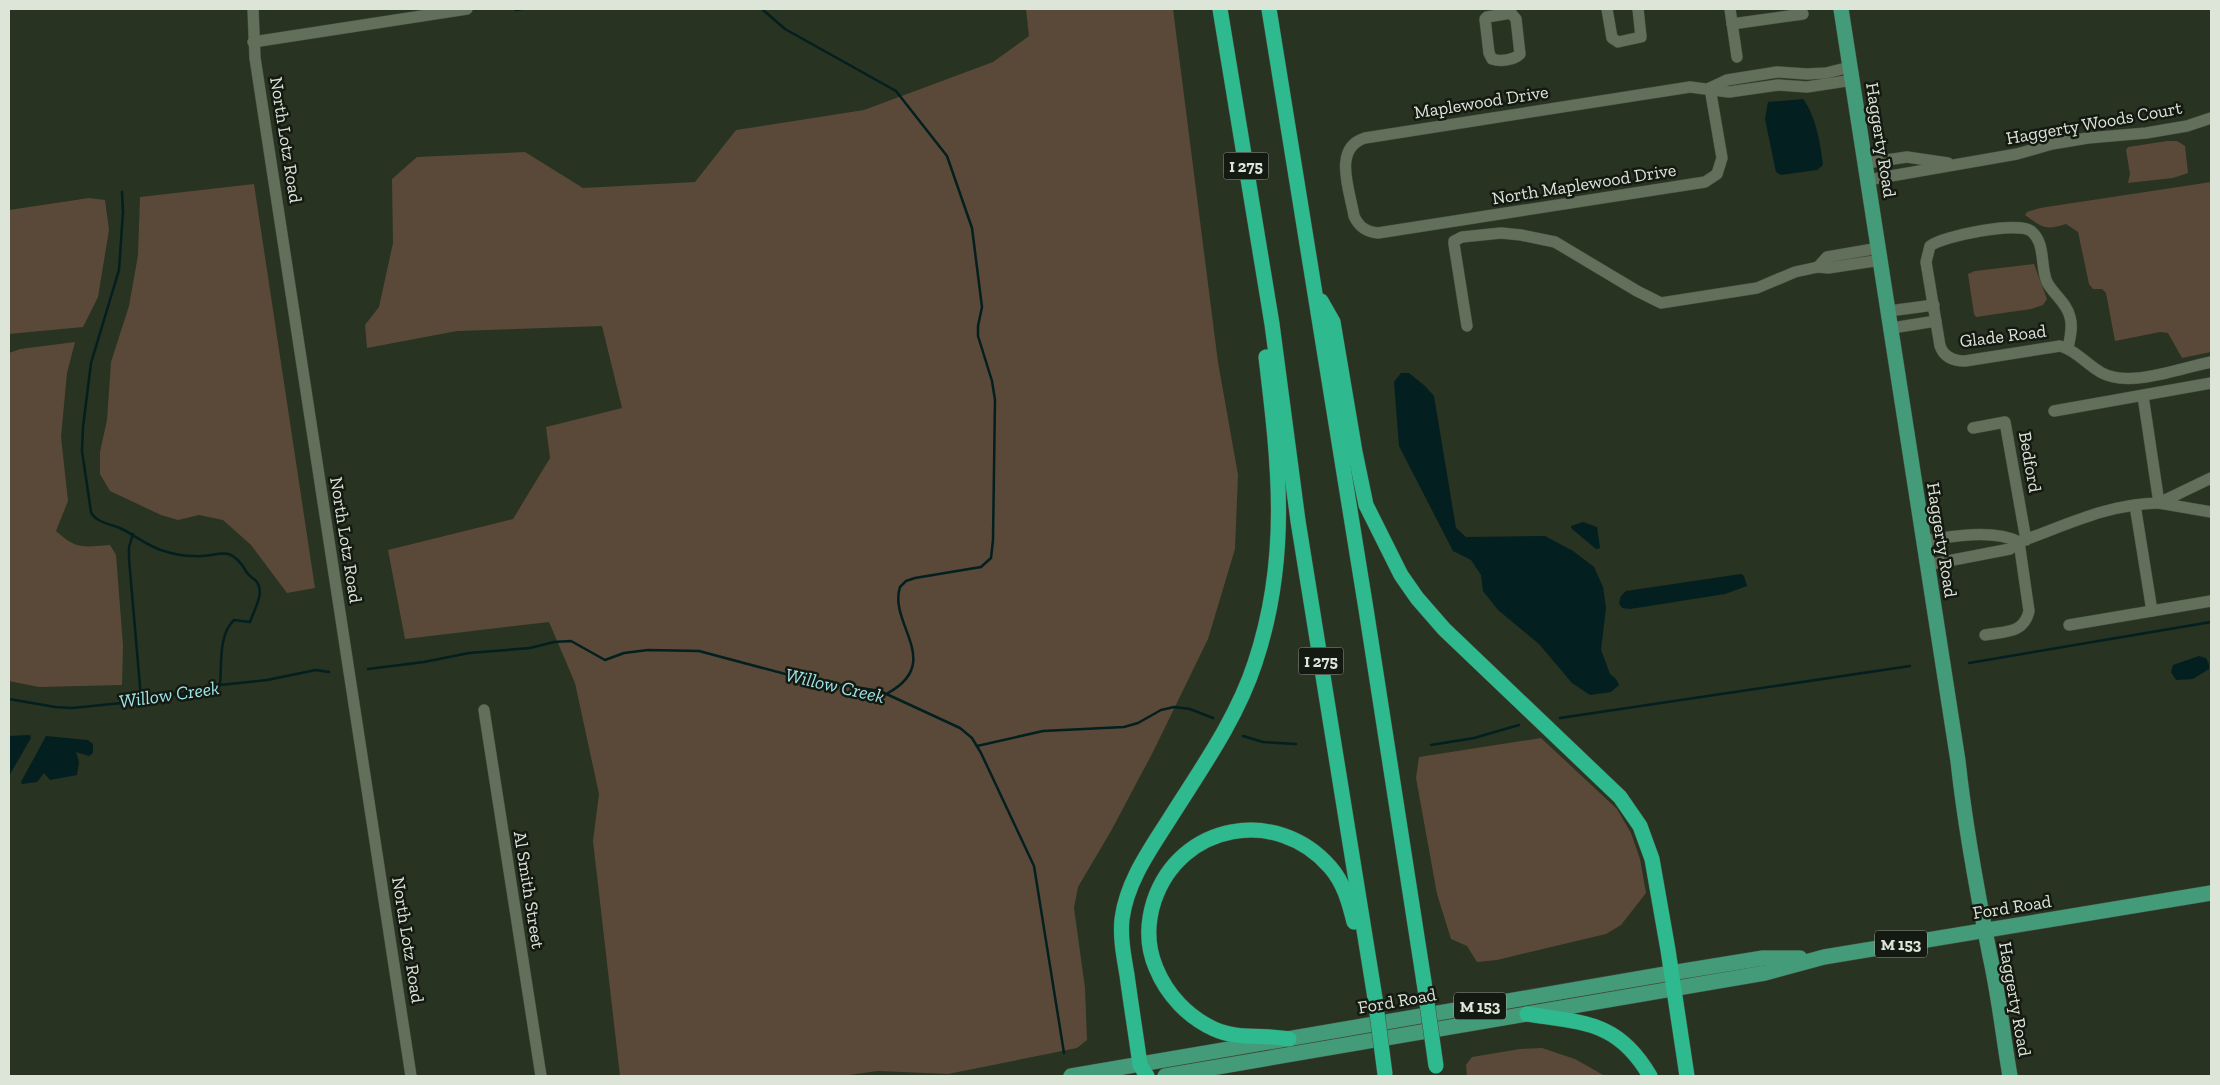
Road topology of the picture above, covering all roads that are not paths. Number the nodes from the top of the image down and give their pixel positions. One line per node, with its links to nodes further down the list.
1 (254, 9): 12 (street, North Lotz Road)
2 (467, 9): 12 (street)
3 (1220, 9): 26 (highway, I 275)
4 (1269, 9): 22 (highway, I 275)
5 (1607, 9): 6 (street)
6 (1638, 9)
7 (1730, 9): 11 (street)
8 (1841, 9): 14 (main road, Haggerty Road)
9 (1499, 12): 9 (street)
10 (1803, 14): 11 (street)
11 (1732, 24): 13 (street)
12 (253, 42): 58 (street, North Lotz Road)
13 (1737, 57)
14 (1852, 74): 15 (street, Maplewood Drive); 17 (main road, Haggerty Road)
15 (1710, 88): 20 (street, North Maplewood Drive); 20 (street, Maplewood Drive)
16 (2211, 118): 18 (street, Haggerty Woods Court)
17 (1866, 163): 18 (street, Haggerty Woods Court); 19 (main road, Haggerty Road)
18 (1952, 164): 19 (street, Haggerty Woods Court)
19 (1868, 180): 21 (main road, Haggerty Road)
20 (1367, 231)
21 (1880, 254): 24 (main road, Haggerty Road); 27 (street)
22 (1316, 291): 50 (highway); 56 (highway, I 275, bridge)
23 (1934, 305): 24 (street); 25 (street, Glade Road); 29 (street, Glade Road)
24 (1889, 311): 28 (main road, Haggerty Road)
25 (1936, 321): 28 (street, Glade Road); 29 (street, Glade Road)
26 (1272, 324): 51 (highway, I 275); 55 (highway)
27 (1467, 326)
28 (1892, 328): 39 (main road, Haggerty Road)
29 (2068, 348): 30 (street, Glade Road)
30 (2211, 362)
31 (2211, 383): 32 (street)
32 (2143, 396): 33 (street); 36 (street)
33 (2054, 412)
34 (1973, 428): 40 (street, Bedford)
35 (2211, 478): 36 (street)
36 (2159, 503): 37 (street); 38 (street)
37 (2135, 505): 40 (street); 43 (street)
38 (2211, 512)
39 (1924, 541): 40 (street); 41 (main road, Haggerty Road)
40 (2022, 541): 41 (street); 45 (street, Bedford)
41 (1928, 565): 48 (main road, Haggerty Road)
42 (2211, 600): 43 (street)
43 (2152, 611): 44 (street)
44 (2069, 625)
45 (1986, 635)
46 (484, 710): 59 (street, Al Smith Street)
47 (2211, 893): 48 (main road, Ford Road / M 153)
48 (1984, 931): 49 (main road, Ford Road / M 153); 64 (main road, Haggerty Road)
49 (1818, 958): 50 (main road, Ford Road / M 153); 52 (main road, Ford Road / M 153)
50 (1671, 973): 52 (highway); 54 (main road, Ford Road / M 153)
51 (1373, 982): 54 (highway); 57 (highway, I 275, bridge)
52 (1674, 989): 53 (main road, Ford Road / M 153); 63 (highway)
53 (1527, 1014): 61 (main road, Ford Road / M 153); 62 (highway)
54 (1289, 1039): 55 (main road, Ford Road / M 153)
55 (1143, 1071): 60 (main road, Ford Road / M 153)
56 (1437, 1071)
57 (1386, 1075)
58 (411, 1076)
59 (541, 1076)
60 (1071, 1076)
61 (1165, 1076)
62 (1650, 1076)
63 (1687, 1076)
64 (2010, 1076)

